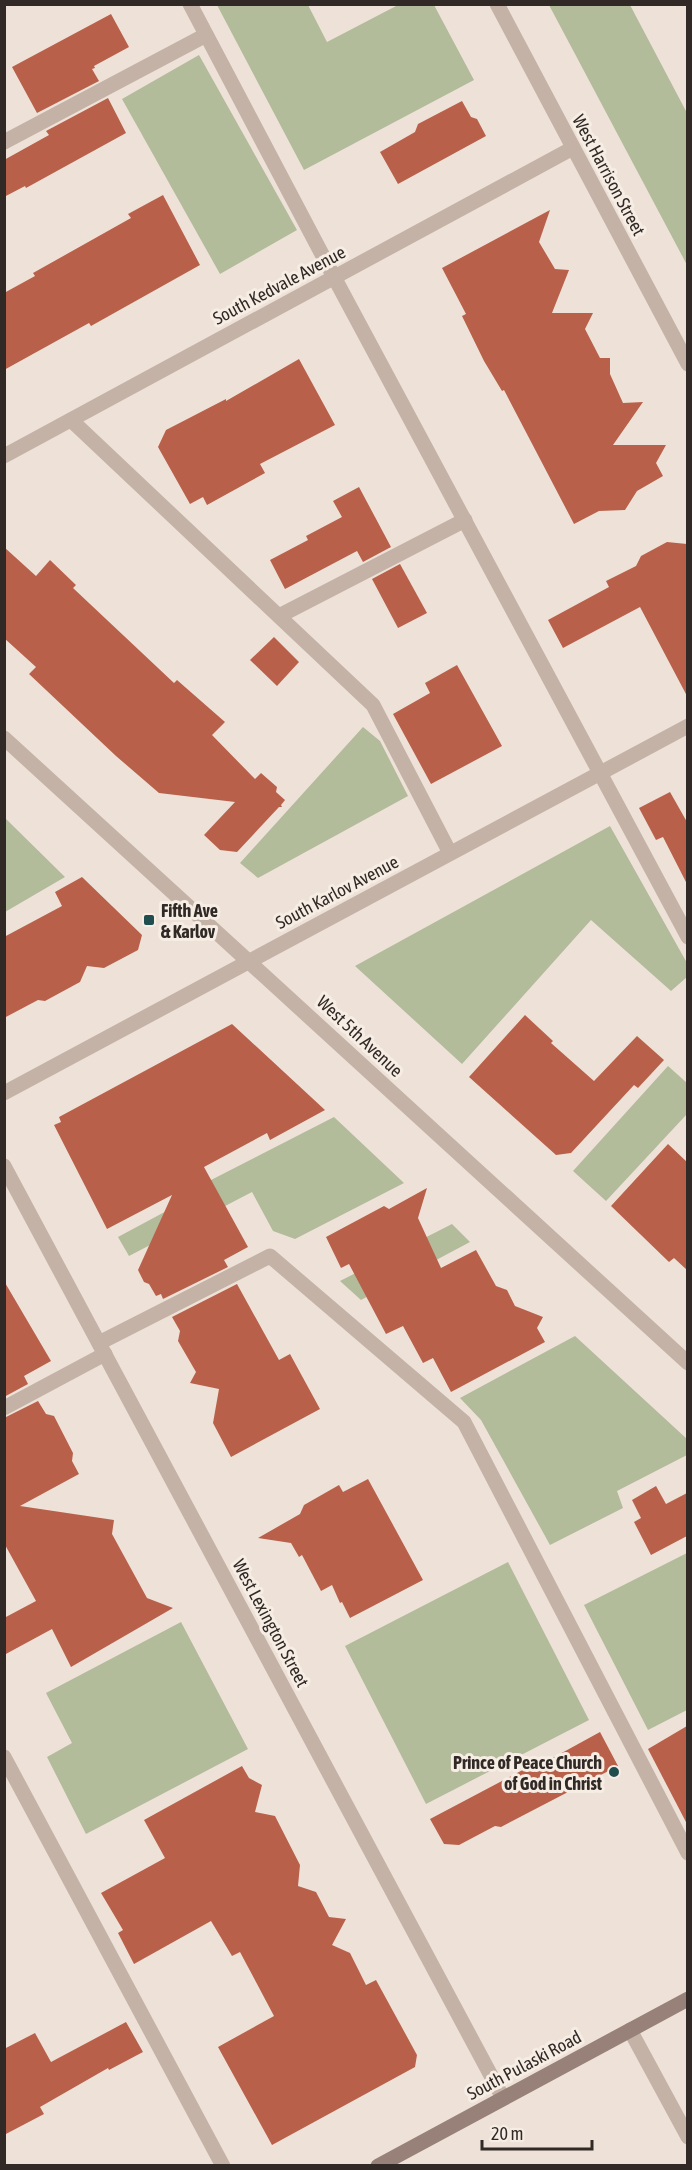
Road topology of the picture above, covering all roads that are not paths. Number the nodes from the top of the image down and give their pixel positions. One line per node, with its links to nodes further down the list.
1 (190, 4): 3 (street)
2 (497, 4): 5 (street, West Harrison Street)
3 (206, 35): 4 (street); 6 (street)
4 (4, 142)
5 (573, 148): 6 (street, South Kedvale Avenue); 7 (street, West Harrison Street)
6 (334, 277): 8 (street, South Kedvale Avenue); 10 (street)
7 (687, 364)
8 (71, 420): 9 (street, South Kedvale Avenue); 11 (street)
9 (4, 456)
10 (465, 520): 11 (street); 14 (street)
11 (279, 616): 15 (street)
12 (687, 726): 14 (street, South Karlov Avenue)
13 (4, 738): 17 (street, West 5th Avenue)
14 (601, 772): 15 (street, South Karlov Avenue); 16 (street)
15 (450, 853): 17 (street, South Karlov Avenue)
16 (687, 937)
17 (249, 961): 18 (street, South Karlov Avenue); 21 (street, West 5th Avenue)
18 (4, 1093)
19 (4, 1166): 20 (street, West Lexington Street)
20 (102, 1349): 22 (street); 24 (street); 27 (street, West Lexington Street)
21 (687, 1363)
22 (4, 1408)
23 (4, 1756): 30 (street)
24 (687, 1853)
25 (687, 1999): 26 (main road, South Pulaski Road)
26 (630, 2030): 27 (main road, South Pulaski Road); 28 (street)
27 (503, 2098): 29 (main road, South Pulaski Road)
28 (687, 2138)
29 (387, 2163)
30 (223, 2166)

